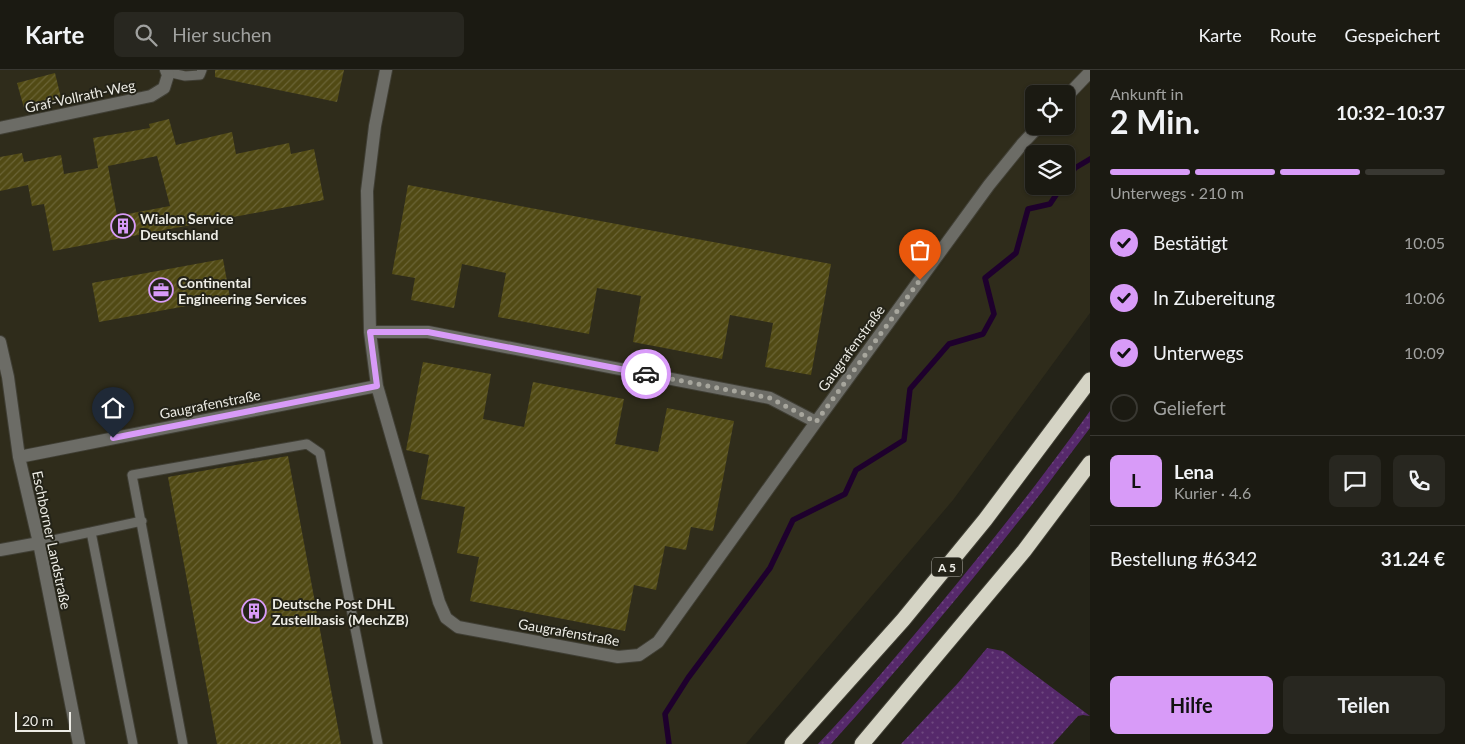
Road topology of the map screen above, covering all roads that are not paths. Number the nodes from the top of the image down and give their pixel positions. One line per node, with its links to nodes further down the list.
1 (202, 70): 3 (lane)
2 (386, 70): 8 (street, Gaugrafenstraße)
3 (167, 71): 6 (street, Graf-Vollrath-Weg)
4 (1090, 72): 5 (street)
5 (1075, 88)
6 (0, 128)
7 (1031, 135): 12 (street, Gaugrafenstraße)
8 (370, 332): 11 (street, Gaugrafenstraße); 12 (street)
9 (0, 342): 13 (street, Eschborner Landstraße)
10 (1090, 380): 23 (highway, A 5)
11 (377, 386): 12 (street, Gaugrafenstraße); 13 (street, Gaugrafenstraße)
12 (816, 422)
13 (19, 457): 17 (street, Eschborner Landstraße)
14 (1090, 463): 24 (highway)
15 (142, 521): 16 (lane); 21 (lane); 22 (lane)
16 (91, 532): 17 (lane); 20 (lane)
17 (39, 543): 18 (street); 19 (street, Eschborner Landstraße)
18 (0, 550)
19 (79, 744)
20 (133, 744)
21 (184, 744)
22 (378, 744)
23 (792, 744)
24 (862, 744)

